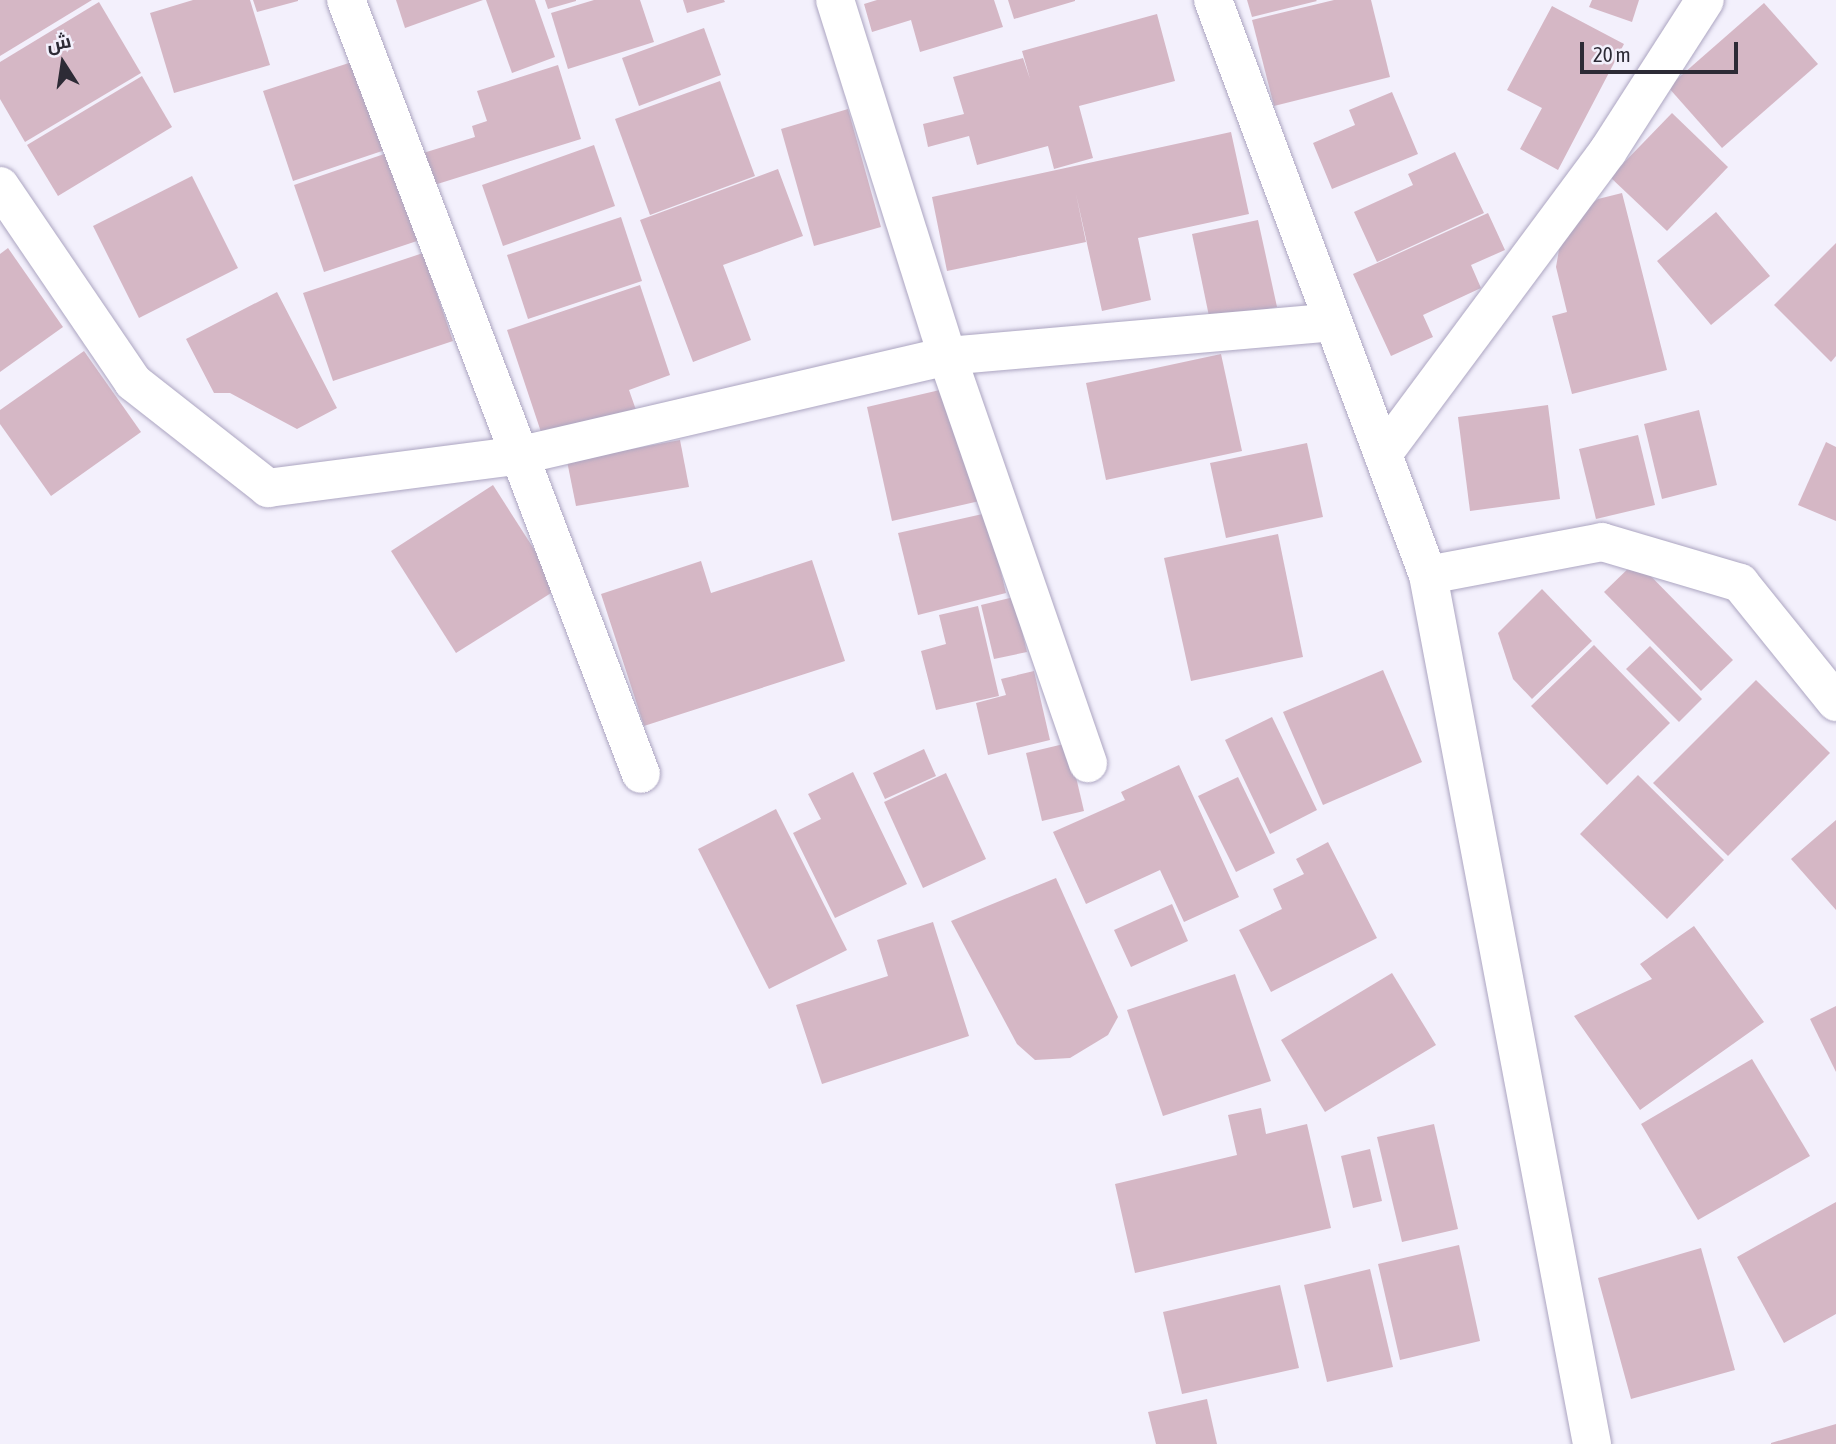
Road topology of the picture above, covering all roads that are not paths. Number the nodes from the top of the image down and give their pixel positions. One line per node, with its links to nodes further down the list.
1 (346, 0): 9 (street)
2 (835, 0): 7 (street)
3 (1213, 0): 6 (street)
4 (1706, 0): 8 (street)
5 (0, 186): 9 (street)
6 (1333, 322): 7 (street); 8 (street)
7 (947, 356): 9 (street); 12 (street)
8 (1383, 454): 10 (street)
9 (522, 455): 13 (street)
10 (1428, 575): 11 (street); 14 (street)
11 (1836, 702)
12 (1088, 763)
13 (641, 774)
14 (1592, 1444)

